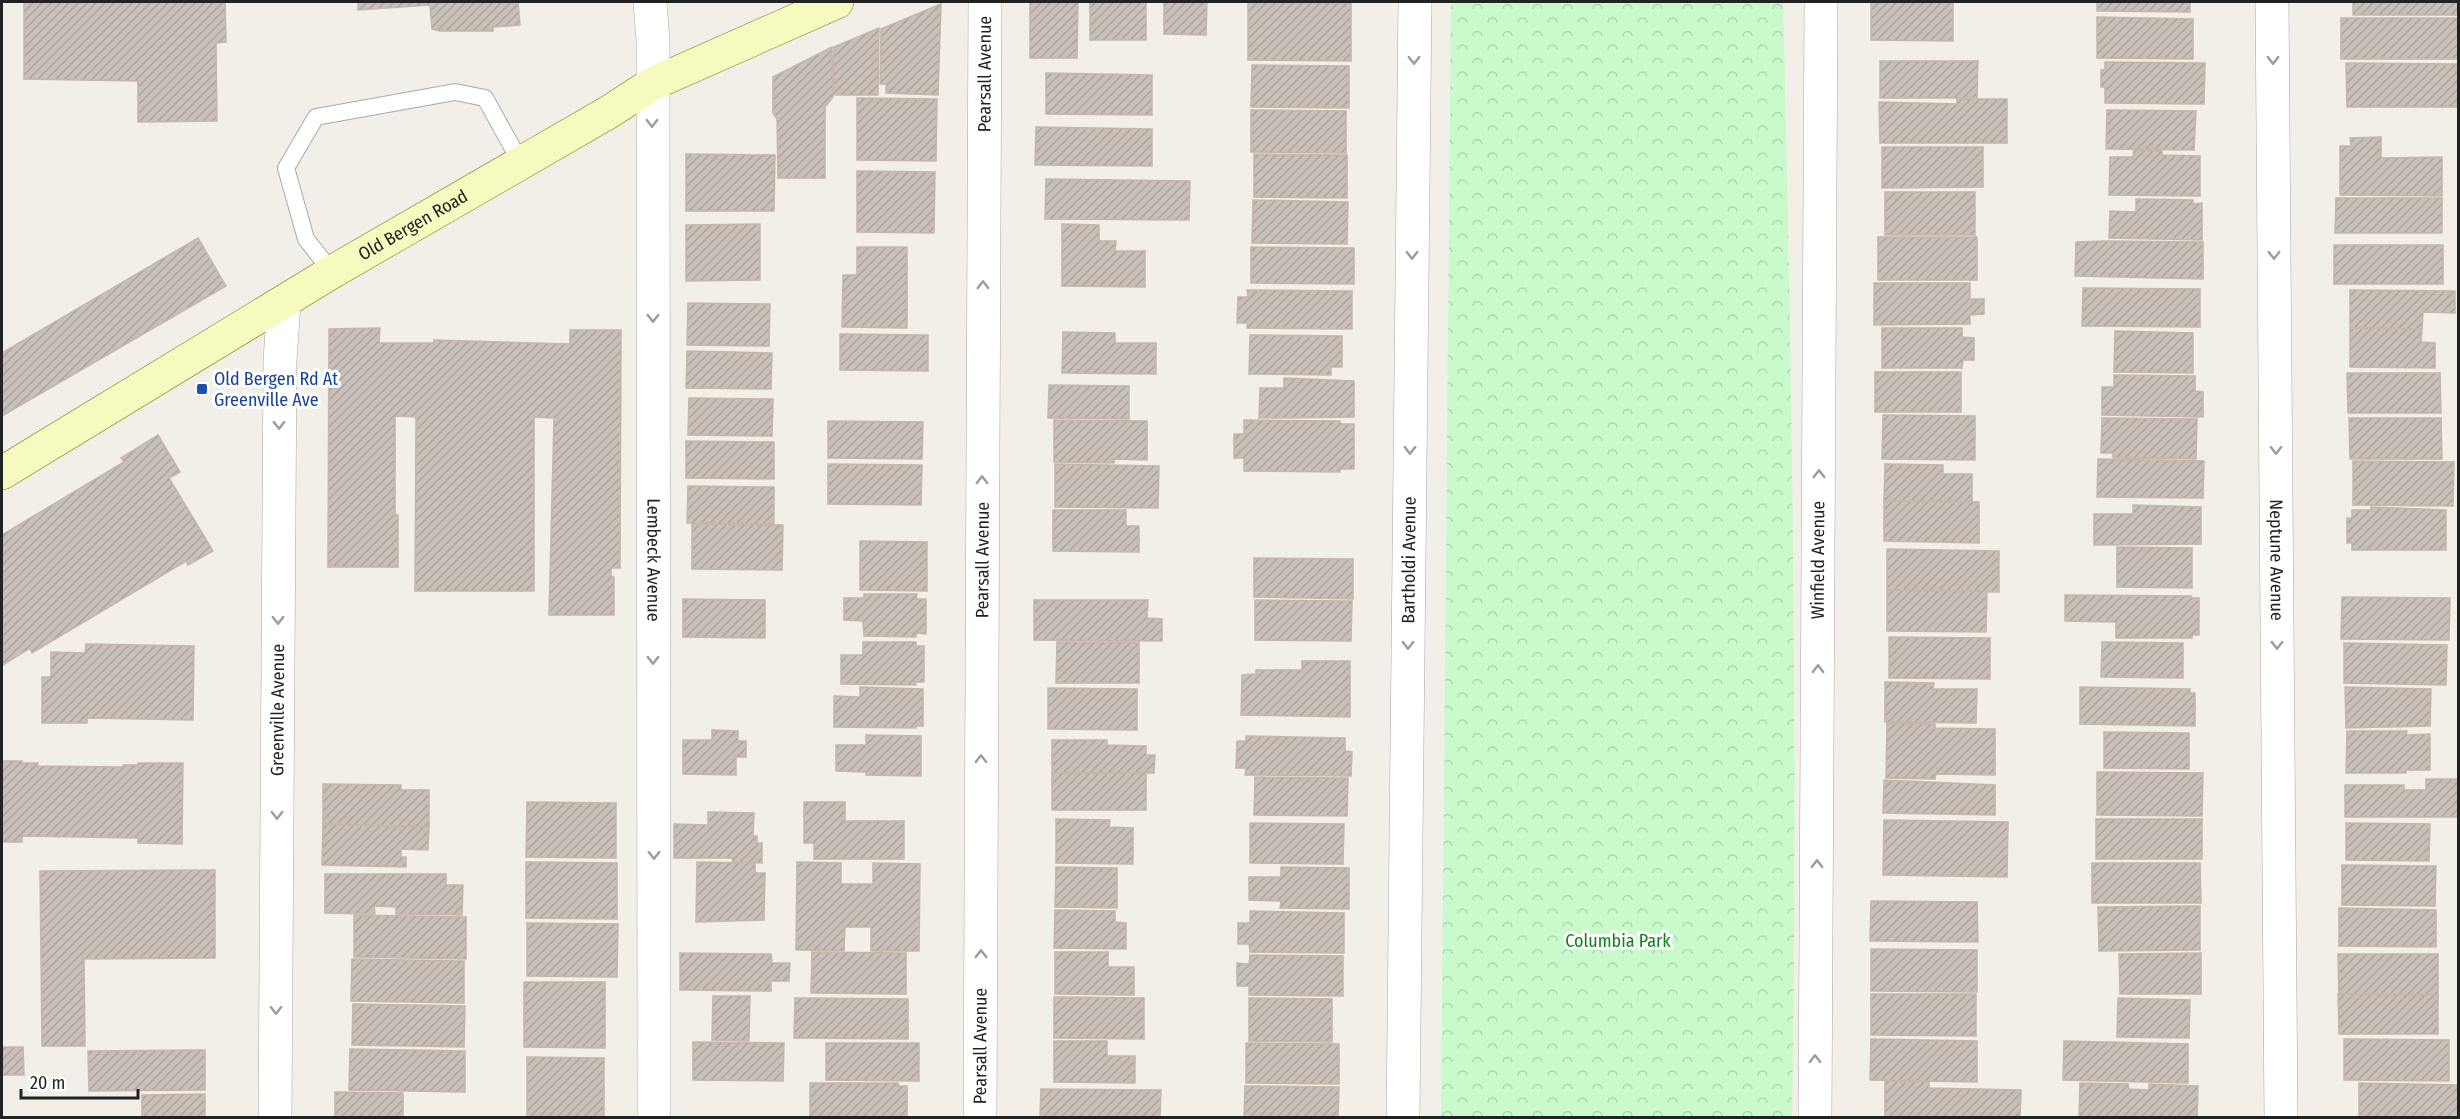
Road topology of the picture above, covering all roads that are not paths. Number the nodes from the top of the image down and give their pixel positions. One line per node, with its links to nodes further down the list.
1 (650, 2): 7 (street, Lembeck Avenue)
2 (837, 2): 7 (main road, Old Bergen Road)
3 (985, 2): 14 (street, Pearsall Avenue, one-way to 3)
4 (1415, 2): 15 (street, Bartholdi Avenue, one-way to 15)
5 (1821, 2): 16 (street, Winfield Avenue, one-way to 5)
6 (2272, 2): 17 (street, Neptune Avenue, one-way to 17)
7 (652, 84): 8 (main road, Old Bergen Road); 13 (street, Lembeck Avenue, one-way to 13)
8 (521, 163): 9 (main road, Old Bergen Road); 9 (lane)
9 (332, 273): 10 (main road, Old Bergen Road)
10 (284, 303): 11 (main road, Old Bergen Road); 12 (street, Greenville Avenue, one-way to 12)
11 (2, 473)
12 (275, 1118)
13 (654, 1118)
14 (980, 1118)
15 (1403, 1118)
16 (1815, 1118)
17 (2281, 1118)

